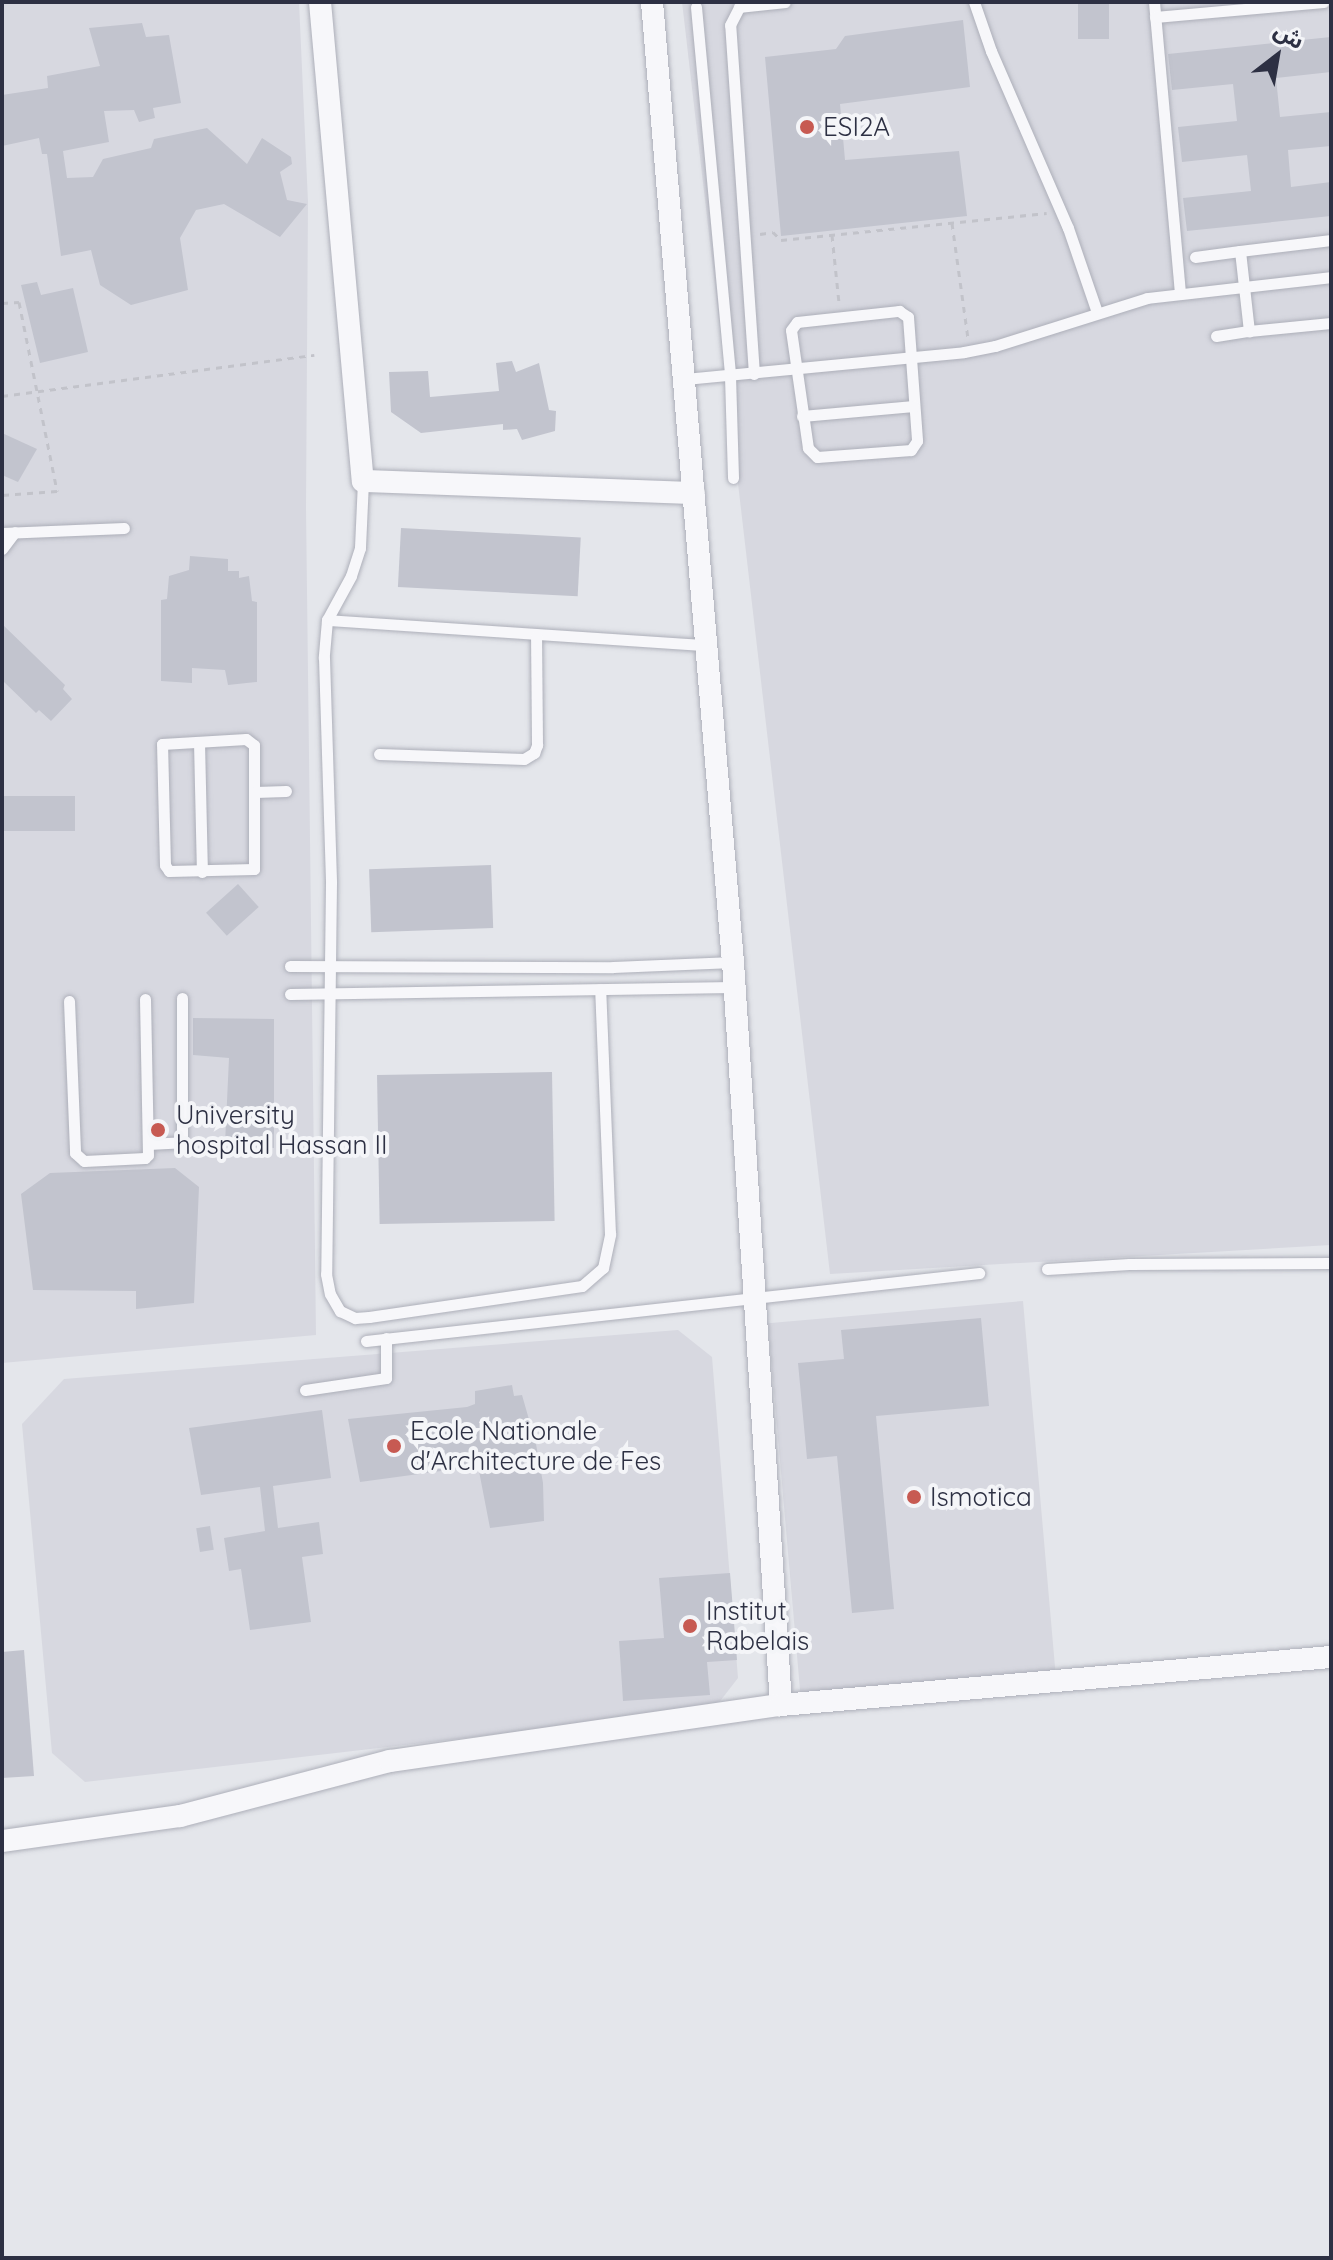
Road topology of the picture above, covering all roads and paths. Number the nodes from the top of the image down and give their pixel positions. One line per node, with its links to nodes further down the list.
1 (652, 2): 31 (street)
2 (785, 2): 12 (lane)
3 (974, 2): 9 (lane)
4 (1154, 2): 8 (lane)
5 (1323, 2): 8 (lane)
6 (322, 5): 37 (street)
7 (696, 7): 30 (lane)
8 (1155, 17): 18 (lane)
9 (1060, 211): 10 (path); 20 (lane)
10 (952, 223): 11 (path); 25 (path)
11 (832, 235): 12 (path); 21 (path)
12 (744, 237): 29 (lane)
13 (1331, 240): 14 (lane)
14 (1240, 251): 15 (lane); 17 (lane)
15 (1195, 257)
16 (1331, 277): 17 (lane)
17 (1244, 287): 18 (lane); 23 (lane)
18 (1180, 292): 20 (lane)
19 (2, 303): 32 (path)
20 (1097, 312): 25 (lane)
21 (841, 317): 27 (lane); 28 (lane)
22 (1331, 323): 23 (lane)
23 (1249, 331): 24 (lane)
24 (1216, 336)
25 (971, 351): 27 (lane)
26 (314, 355): 32 (path)
27 (910, 358): 28 (lane); 34 (lane)
28 (794, 369): 29 (lane); 35 (lane)
29 (754, 374): 30 (lane)
30 (730, 376): 31 (lane); 36 (lane)
31 (685, 379): 38 (street)
32 (37, 391): 33 (path); 39 (path)
33 (2, 396)
34 (914, 406): 35 (lane); 35 (lane)
35 (802, 416)
36 (733, 478)
37 (363, 481): 38 (street); 43 (lane)
38 (694, 493): 45 (street)
39 (2, 495)
40 (124, 528): 41 (lane)
41 (8, 533): 42 (lane)
42 (2, 549)
43 (327, 620): 44 (lane); 52 (lane)
44 (536, 636): 45 (lane); 47 (lane)
45 (708, 645): 51 (street)
46 (199, 742): 49 (lane); 50 (lane); 50 (lane)
47 (379, 754)
48 (286, 791): 49 (lane)
49 (255, 792): 50 (lane)
50 (202, 872)
51 (733, 962): 54 (lane); 55 (street)
52 (330, 965): 53 (lane); 54 (lane); 58 (lane)
53 (290, 966)
54 (628, 966): 56 (lane)
55 (733, 987): 56 (lane); 67 (street)
56 (629, 988): 57 (lane)
57 (600, 989): 58 (lane); 58 (lane)
58 (329, 991): 59 (lane)
59 (290, 994)
60 (182, 998): 63 (lane)
61 (145, 999): 63 (lane)
62 (69, 1001): 63 (lane)
63 (148, 1144)
64 (1331, 1263): 65 (lane)
65 (1047, 1269)
66 (979, 1273): 67 (lane)
67 (754, 1297): 68 (lane); 72 (street)
68 (386, 1338): 69 (lane); 70 (lane)
69 (366, 1341)
70 (305, 1390)
71 (1331, 1657): 72 (street)
72 (781, 1705): 73 (street)
73 (2, 1841)

